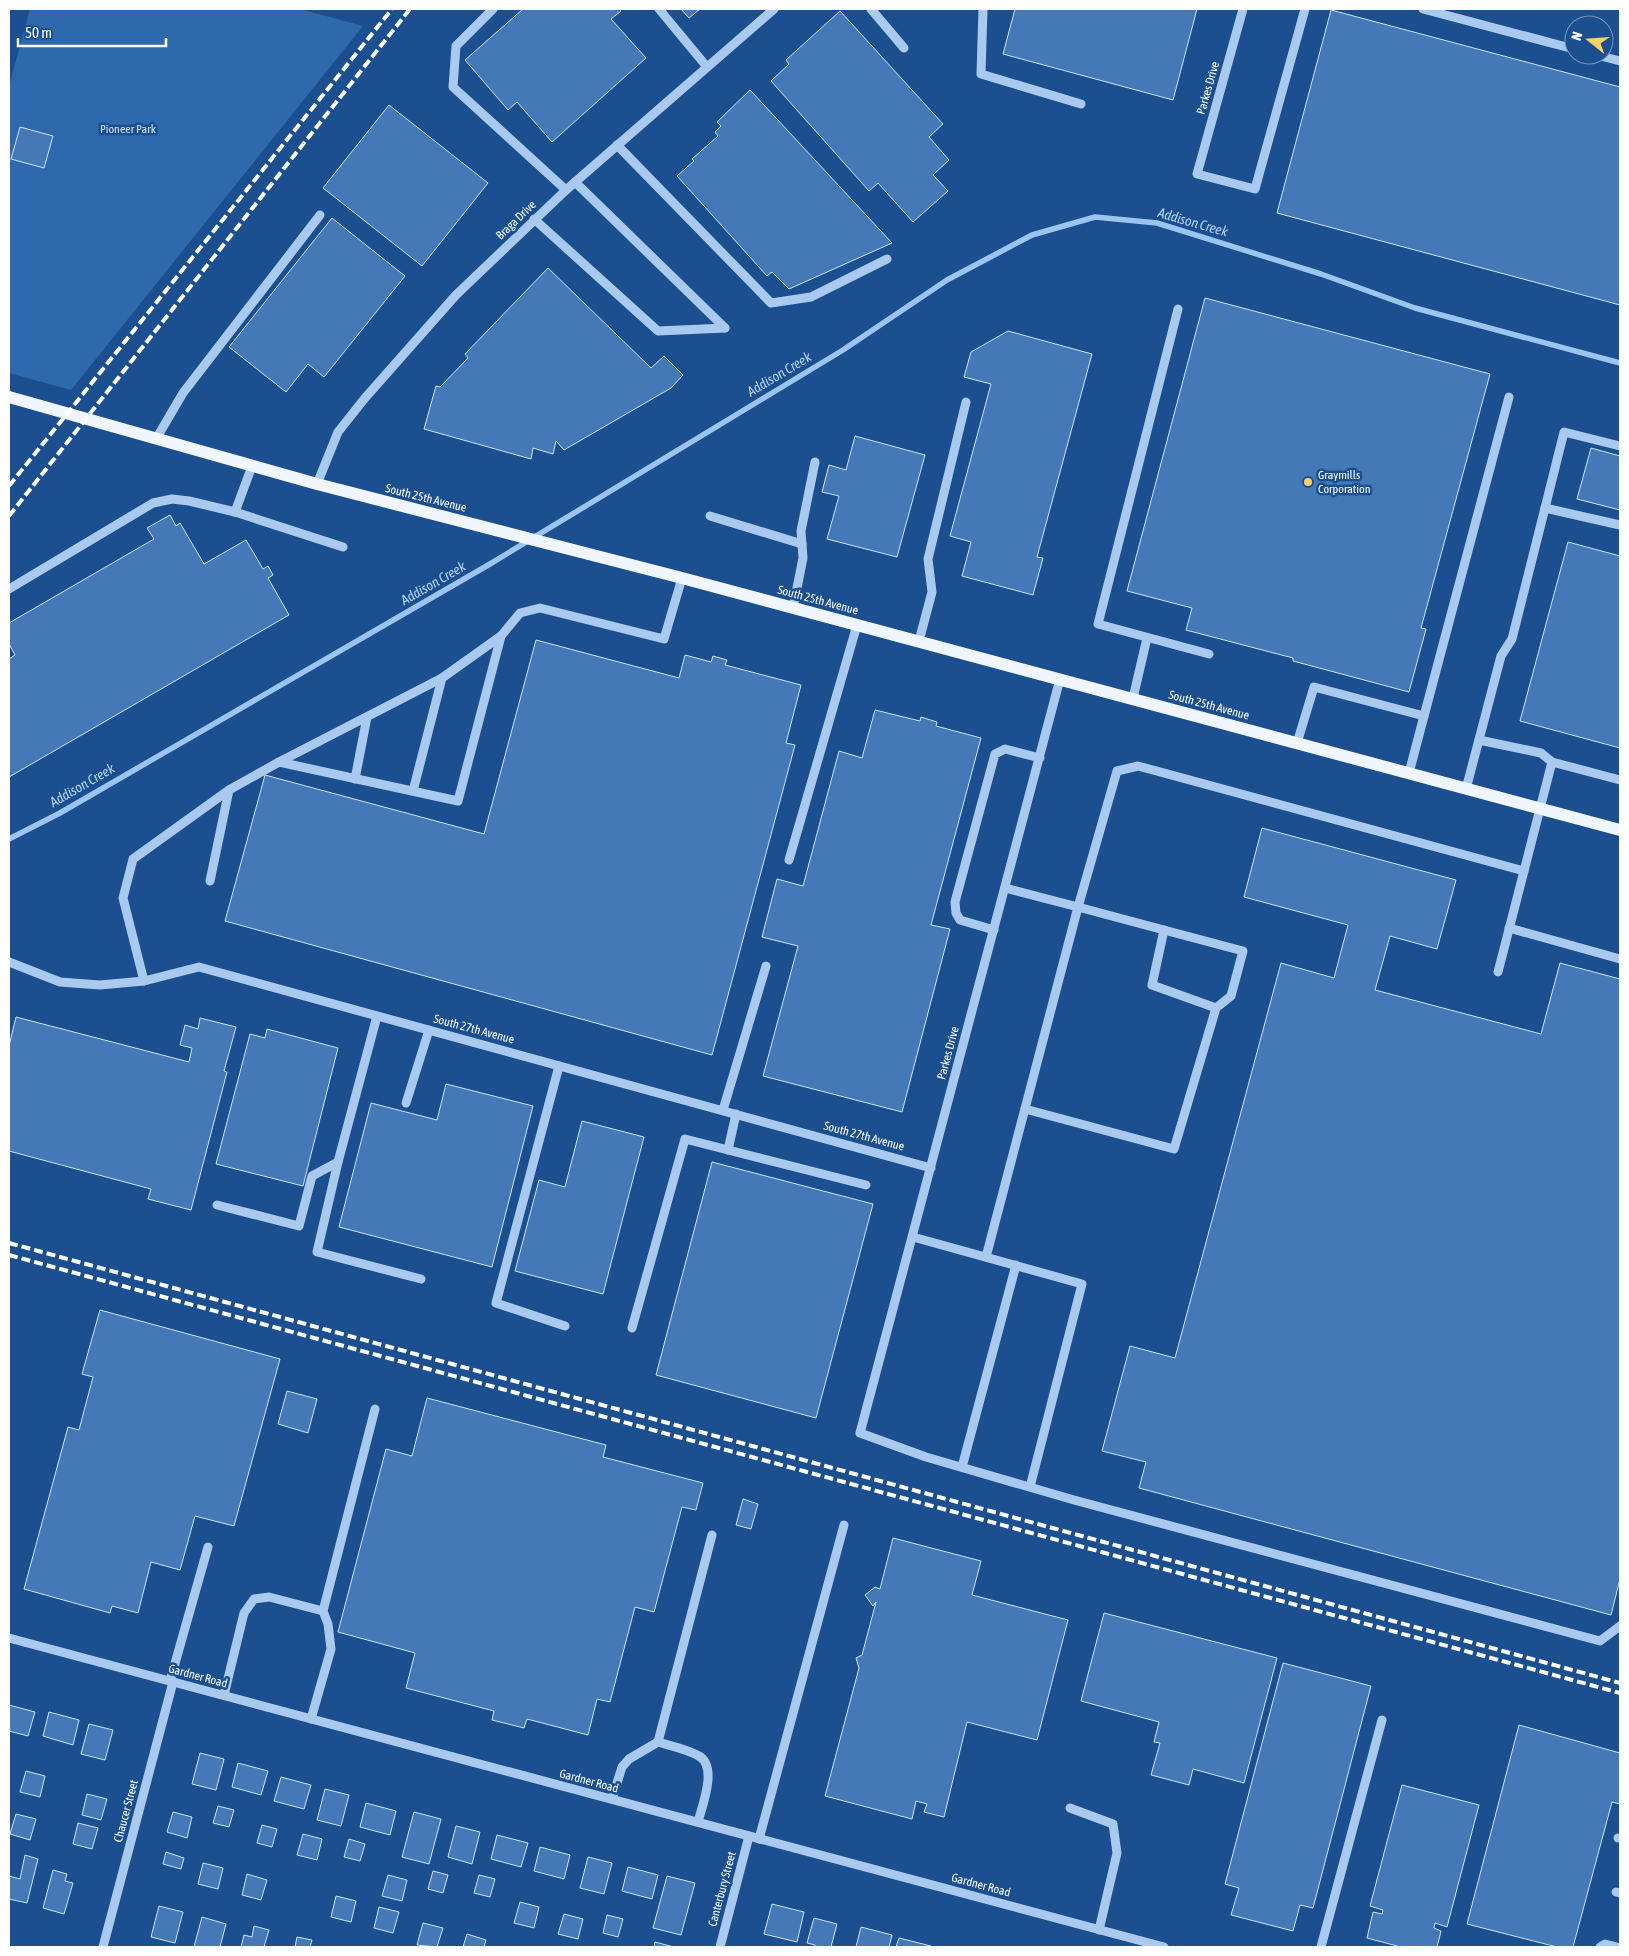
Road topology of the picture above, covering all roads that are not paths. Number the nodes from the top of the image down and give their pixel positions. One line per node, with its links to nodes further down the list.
1 (493, 9): 15 (street)
2 (659, 9): 11 (street)
3 (774, 9): 11 (street, Braga Drive)
4 (871, 9): 10 (street)
5 (983, 9): 12 (street)
6 (1243, 9): 7 (street, Parkes Drive)
7 (1305, 9)
8 (1423, 9): 9 (street)
9 (1564, 46)
10 (904, 48)
11 (707, 67): 13 (street, Braga Drive)
12 (1081, 104)
13 (617, 146): 14 (street, Braga Drive); 18 (street)
14 (576, 182): 15 (street, Braga Drive); 17 (street)
15 (566, 190): 17 (street, Braga Drive)
16 (320, 215): 23 (street)
17 (534, 219): 27 (street, Braga Drive)
18 (887, 259)
19 (1178, 309): 39 (street)
20 (9, 397): 23 (main road, South 25th Avenue)
21 (1509, 397): 45 (street)
22 (966, 402): 40 (street)
23 (156, 439): 26 (main road, South 25th Avenue)
24 (1620, 446): 28 (street)
25 (815, 462): 32 (street)
26 (252, 466): 27 (main road, South 25th Avenue); 29 (street)
27 (317, 484): 34 (main road, South 25th Avenue)
28 (1545, 508): 31 (street); 47 (street)
29 (235, 512): 33 (street); 35 (street)
30 (710, 516): 32 (street)
31 (1620, 525)
32 (802, 544): 36 (street)
33 (343, 547)
34 (682, 578): 36 (main road, South 25th Avenue); 38 (street)
35 (9, 589)
36 (792, 608): 37 (main road, South 25th Avenue)
37 (857, 625): 40 (main road, South 25th Avenue); 60 (street)
38 (501, 636): 42 (street); 57 (street)
39 (1147, 638): 41 (street); 44 (street)
40 (919, 641): 43 (main road, South 25th Avenue)
41 (1208, 654)
42 (442, 678): 46 (street); 57 (street)
43 (1060, 679): 44 (main road, South 25th Avenue); 49 (street, Parkes Drive)
44 (1133, 698): 48 (main road, South 25th Avenue)
45 (1424, 716): 48 (street); 52 (street)
46 (367, 717): 50 (street); 53 (street)
47 (1479, 740): 51 (street); 55 (street)
48 (1297, 743): 52 (main road, South 25th Avenue)
49 (1040, 758): 63 (street, Parkes Drive); 66 (street)
50 (279, 762): 53 (street); 56 (street)
51 (1552, 762): 54 (street); 58 (street)
52 (1409, 773): 55 (main road, South 25th Avenue)
53 (355, 778): 57 (street)
54 (1620, 780)
55 (1466, 788): 58 (main road, South 25th Avenue)
56 (230, 790): 62 (street); 72 (street)
57 (413, 791)
58 (1541, 809): 59 (main road, South 25th Avenue); 61 (street)
59 (1620, 829)
60 (789, 860)
61 (1524, 871): 64 (street); 65 (street)
62 (210, 881)
63 (1005, 888): 64 (street); 66 (street, Parkes Drive)
64 (1078, 907): 67 (street); 78 (street)
65 (1509, 928): 68 (street); 71 (street)
66 (994, 930): 83 (street, Parkes Drive)
67 (1164, 930): 73 (street); 73 (street)
68 (1620, 959)
69 (9, 962): 72 (street, South 27th Avenue)
70 (766, 966): 79 (street)
71 (1498, 972)
72 (144, 981): 74 (street, South 27th Avenue)
73 (1216, 1008): 78 (street)
74 (378, 1016): 75 (street, South 27th Avenue); 82 (street)
75 (429, 1030): 76 (street, South 27th Avenue); 77 (street)
76 (559, 1066): 79 (street, South 27th Avenue); 90 (street)
77 (406, 1103)
78 (1025, 1109): 87 (street)
79 (723, 1110): 80 (street, South 27th Avenue)
80 (736, 1114): 81 (street); 83 (street, South 27th Avenue)
81 (728, 1150): 84 (street); 91 (street)
82 (338, 1162): 85 (street); 89 (street)
83 (931, 1168): 86 (street, Parkes Drive)
84 (866, 1184)
85 (217, 1205)
86 (912, 1237): 87 (street); 93 (street, Parkes Drive)
87 (986, 1257): 88 (street)
88 (1016, 1265): 93 (street); 94 (street)
89 (421, 1280)
90 (564, 1326)
91 (632, 1328)
92 (375, 1408): 98 (street)
93 (962, 1467): 94 (street)
94 (1030, 1487): 99 (street)
95 (844, 1525): 110 (street)
96 (712, 1535): 105 (street)
97 (208, 1547): 101 (street, Chaucer Street)
98 (323, 1611): 102 (street); 103 (street)
99 (1620, 1626)
100 (9, 1638): 101 (street, Gardner Road)
101 (172, 1682): 102 (street, Gardner Road); 112 (street, Chaucer Street)
102 (224, 1695): 103 (street, Gardner Road)
103 (310, 1719): 106 (street, Gardner Road)
104 (1382, 1720): 115 (street)
105 (658, 1742): 106 (street); 108 (street)
106 (612, 1800): 108 (street, Gardner Road)
107 (1070, 1808): 111 (street)
108 (698, 1822): 109 (street, Gardner Road)
109 (749, 1836): 110 (street, Gardner Road); 113 (street, Canterbury Street)
110 (759, 1839): 111 (street, Gardner Road)
111 (1099, 1930): 114 (street, Gardner Road)
112 (103, 1947)
113 (720, 1947)
114 (1164, 1947)
115 (1321, 1947)
116 (1600, 1947): 117 (street)
117 (1617, 1947)

